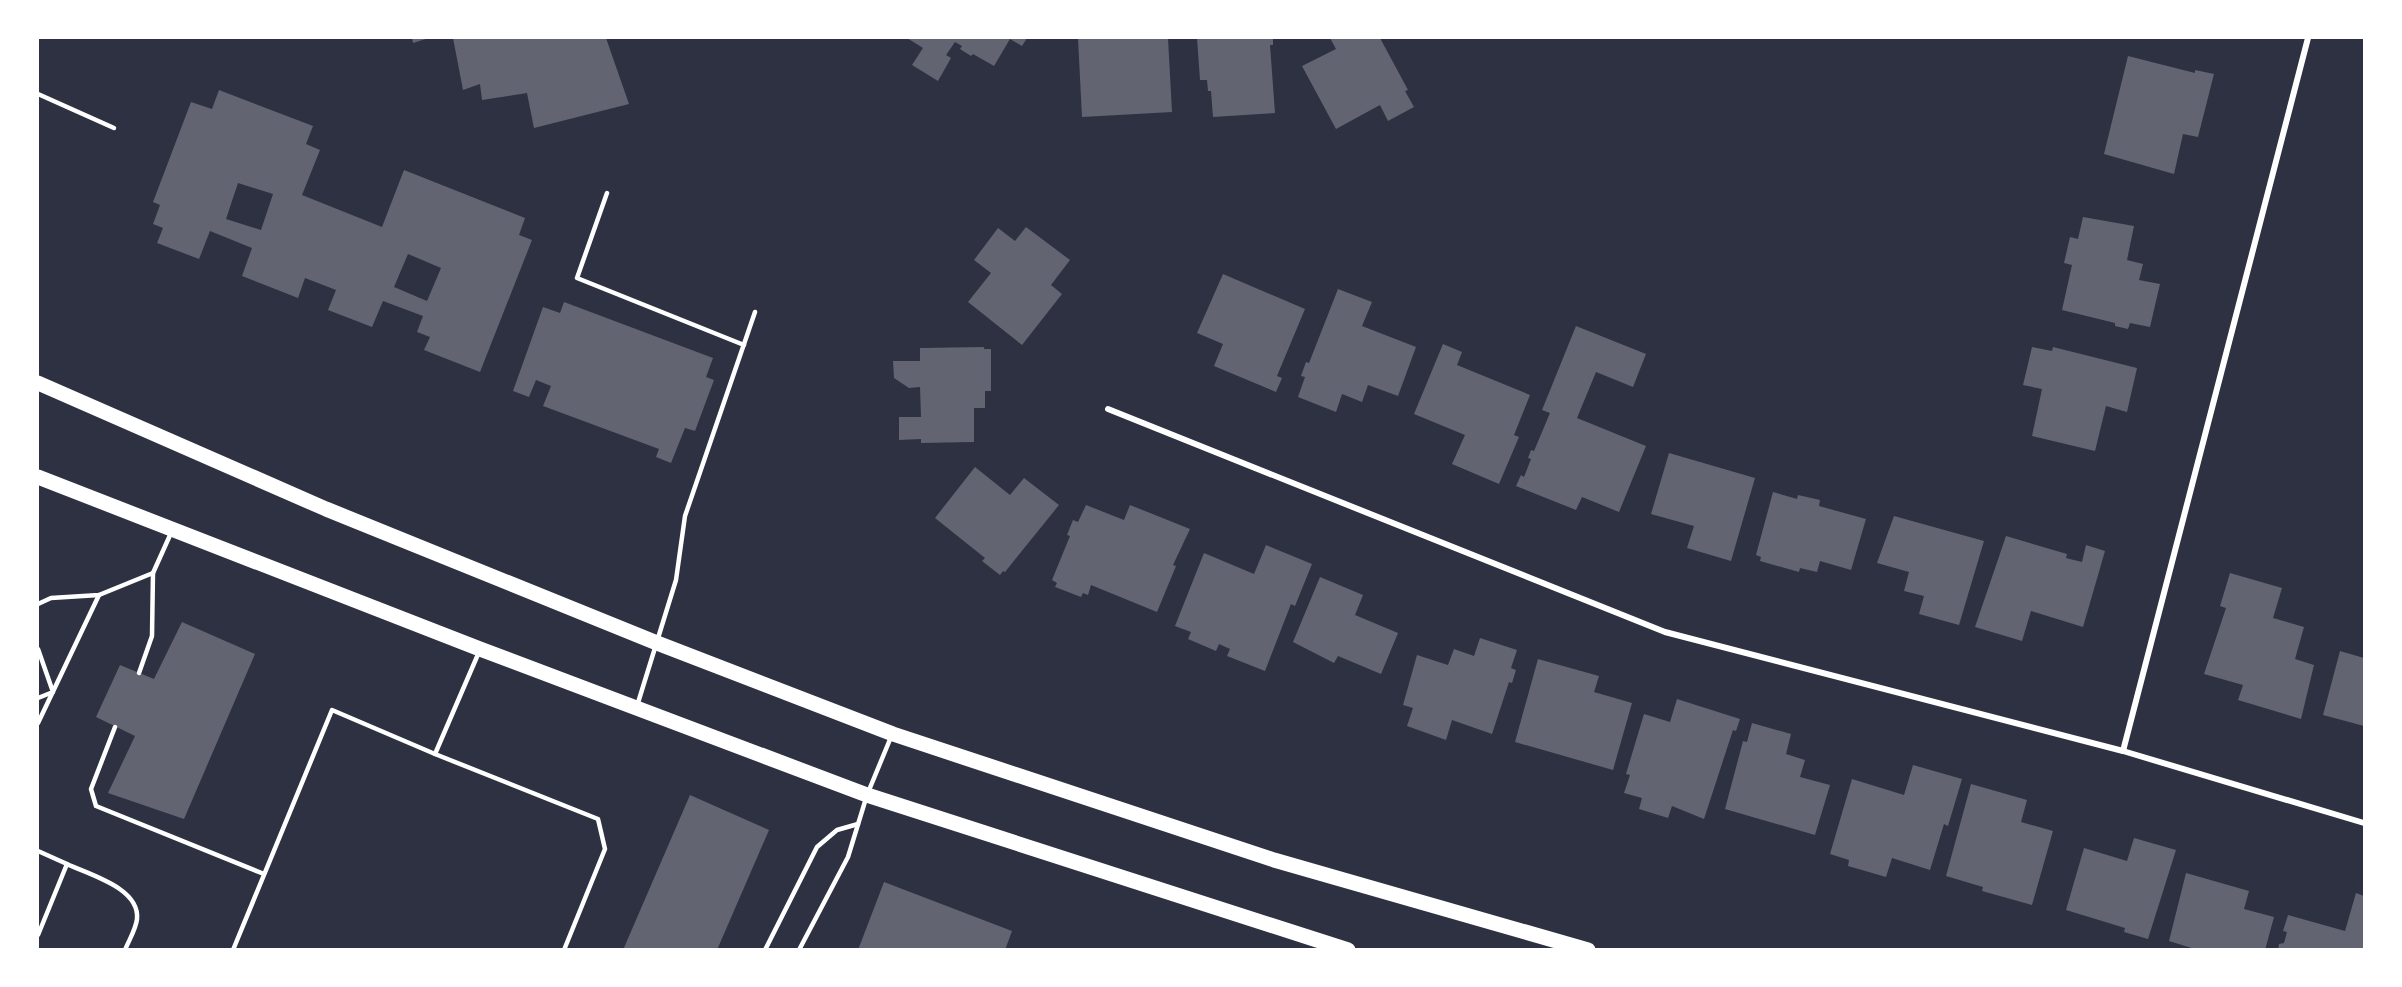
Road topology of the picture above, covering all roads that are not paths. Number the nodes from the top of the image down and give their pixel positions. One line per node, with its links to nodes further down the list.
1 (2308, 38): 25 (street)
2 (38, 94): 3 (lane)
3 (114, 129)
4 (607, 193): 6 (lane)
5 (755, 312): 6 (lane)
6 (744, 345): 14 (lane)
7 (38, 383): 14 (main road)
8 (1108, 409): 25 (street)
9 (38, 477): 10 (main road)
10 (172, 530): 11 (lane); 15 (main road)
11 (153, 573): 12 (lane); 18 (lane)
12 (99, 595): 13 (lane); 19 (lane)
13 (38, 604)
14 (657, 643): 21 (lane); 24 (main road)
15 (480, 649): 21 (main road); 26 (lane)
16 (38, 650): 17 (lane)
17 (39, 660): 19 (lane)
18 (139, 673)
19 (53, 692): 20 (lane); 22 (lane)
20 (38, 698)
21 (636, 709): 27 (main road)
22 (38, 723)
23 (115, 727): 32 (lane)
24 (892, 734): 27 (lane); 40 (main road)
25 (2123, 751): 28 (street)
26 (435, 754): 32 (lane); 36 (lane)
27 (867, 795): 29 (lane); 39 (main road)
28 (2364, 823)
29 (858, 824): 37 (lane); 38 (lane)
30 (38, 851): 31 (lane)
31 (67, 864): 33 (lane); 34 (lane)
32 (264, 874): 35 (lane)
33 (38, 935)
34 (125, 950)
35 (233, 950)
36 (564, 950)
37 (765, 950)
38 (799, 950)
39 (1348, 950)
40 (1588, 950)

